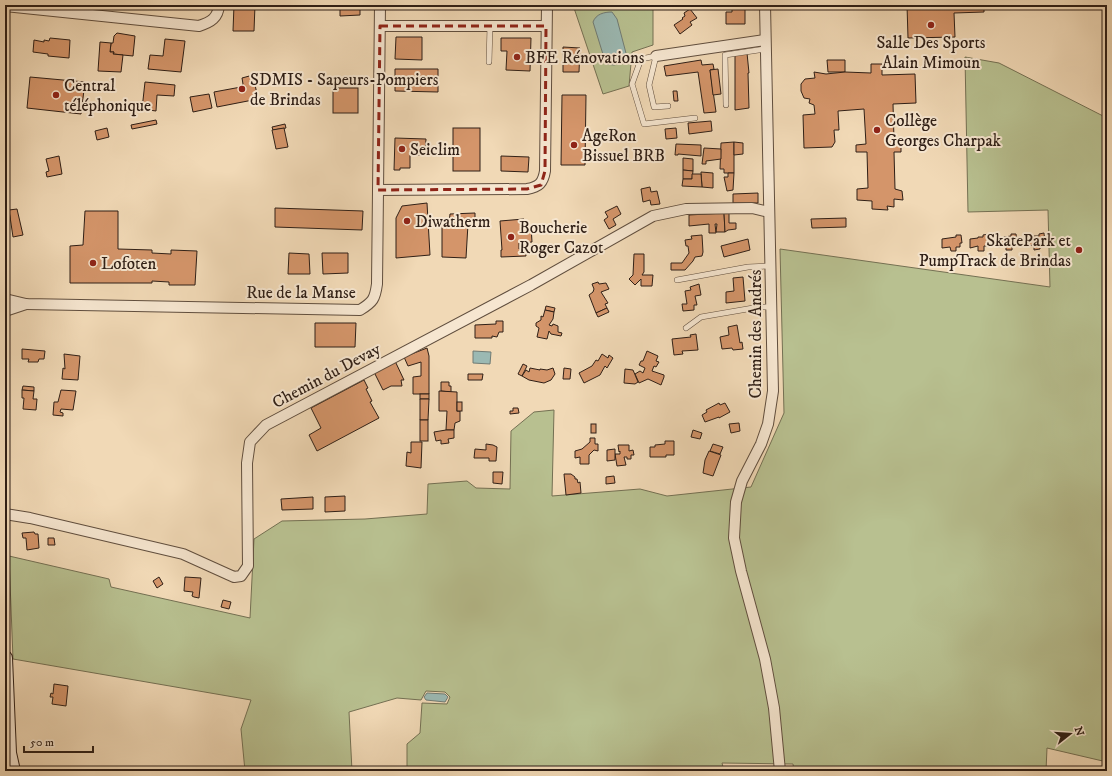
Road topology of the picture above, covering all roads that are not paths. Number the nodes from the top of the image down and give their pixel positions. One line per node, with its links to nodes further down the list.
1 (219, 5): 5 (street)
2 (380, 5): 6 (street, Rue de la Manse)
3 (547, 5): 8 (street)
4 (765, 5): 9 (street, Chemin des Andrés)
5 (5, 6)
6 (380, 26): 7 (street); 15 (street, Rue de la Manse)
7 (490, 26): 8 (street); 11 (lane)
8 (546, 26): 15 (street)
9 (765, 45): 10 (street); 12 (lane); 16 (street, Chemin des Andrés)
10 (656, 56): 13 (lane); 14 (lane)
11 (489, 62)
12 (726, 105)
13 (668, 106)
14 (695, 118)
15 (378, 190): 20 (street, Rue de la Manse)
16 (769, 212): 17 (street, Chemin des Andrés); 24 (street, Chemin du Devay)
17 (770, 266): 18 (lane); 21 (street, Chemin des Andrés)
18 (677, 280)
19 (5, 299): 20 (street)
20 (26, 304): 22 (street)
21 (772, 307): 23 (lane); 27 (street, Chemin des Andrés)
22 (5, 311)
23 (686, 328)
24 (5, 514)
25 (5, 658): 26 (main road)
26 (12, 771)
27 (780, 771)

